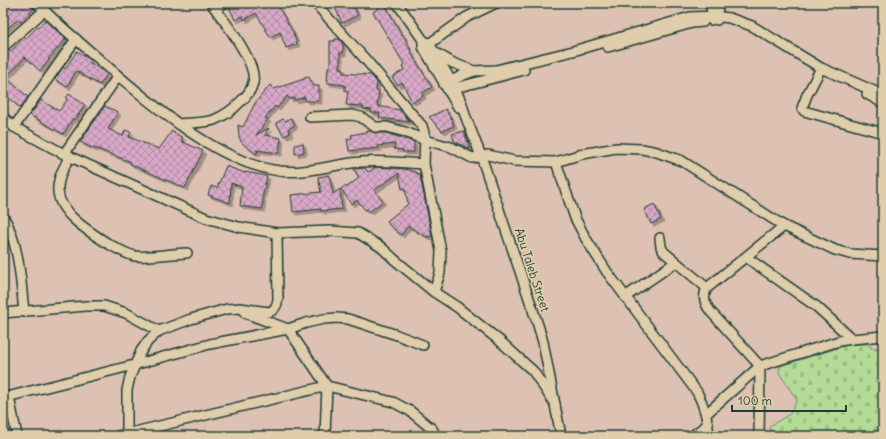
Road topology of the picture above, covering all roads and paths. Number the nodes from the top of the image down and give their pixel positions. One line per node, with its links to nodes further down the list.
1 (37, 3): 9 (street)
2 (224, 3): 8 (street)
3 (315, 3): 25 (street)
4 (397, 3): 12 (street, Abu Taleb Street)
5 (496, 3): 12 (street)
6 (710, 3): 10 (street)
7 (719, 3): 10 (street)
8 (213, 6): 22 (street)
9 (44, 11): 11 (street); 13 (street)
10 (714, 20): 14 (street); 15 (street); 17 (street)
11 (76, 39): 16 (street); 23 (street)
12 (428, 45): 15 (street); 17 (street, Abu Taleb Street); 17 (street, Abu Taleb Street)
13 (3, 47)
14 (821, 70): 18 (street); 19 (street); 24 (street)
15 (474, 71): 17 (street)
16 (118, 76): 22 (street); 26 (street)
17 (449, 86): 27 (street, Abu Taleb Street)
18 (883, 96)
19 (883, 103)
20 (3, 117): 23 (street)
21 (310, 117): 25 (street)
22 (180, 124): 29 (street)
23 (14, 127): 26 (street)
24 (883, 133)
25 (425, 140): 27 (street); 29 (street)
26 (67, 155): 32 (street); 34 (street)
27 (481, 156): 28 (street); 53 (street, Abu Taleb Street)
28 (556, 162): 31 (street); 40 (street)
29 (424, 164): 39 (street)
30 (3, 216): 43 (street)
31 (784, 226): 35 (street); 36 (street)
32 (277, 233): 39 (street); 41 (street)
33 (660, 238): 37 (street)
34 (188, 253)
35 (883, 256)
36 (746, 258): 38 (street); 47 (street)
37 (676, 262): 38 (street); 40 (street)
38 (707, 288): 50 (street)
39 (434, 292): 53 (street)
40 (625, 297): 54 (street)
41 (235, 309): 44 (street); 45 (street)
42 (3, 312): 43 (street)
43 (24, 312): 45 (street)
44 (288, 329): 48 (street); 49 (street); 51 (street)
45 (159, 331): 49 (street)
46 (883, 336): 47 (street)
47 (852, 339): 50 (street)
48 (423, 345)
49 (134, 365): 52 (street); 56 (street)
50 (760, 366): 54 (street); 63 (street)
51 (327, 386): 56 (street); 58 (street); 59 (street)
52 (5, 397): 57 (street)
53 (555, 404): 60 (street, Abu Taleb Street)
54 (706, 414): 55 (street)
55 (708, 424): 61 (street); 62 (street)
56 (124, 435)
57 (17, 436)
58 (325, 436)
59 (436, 436)
60 (561, 436)
61 (692, 436)
62 (709, 436)
63 (759, 436)

